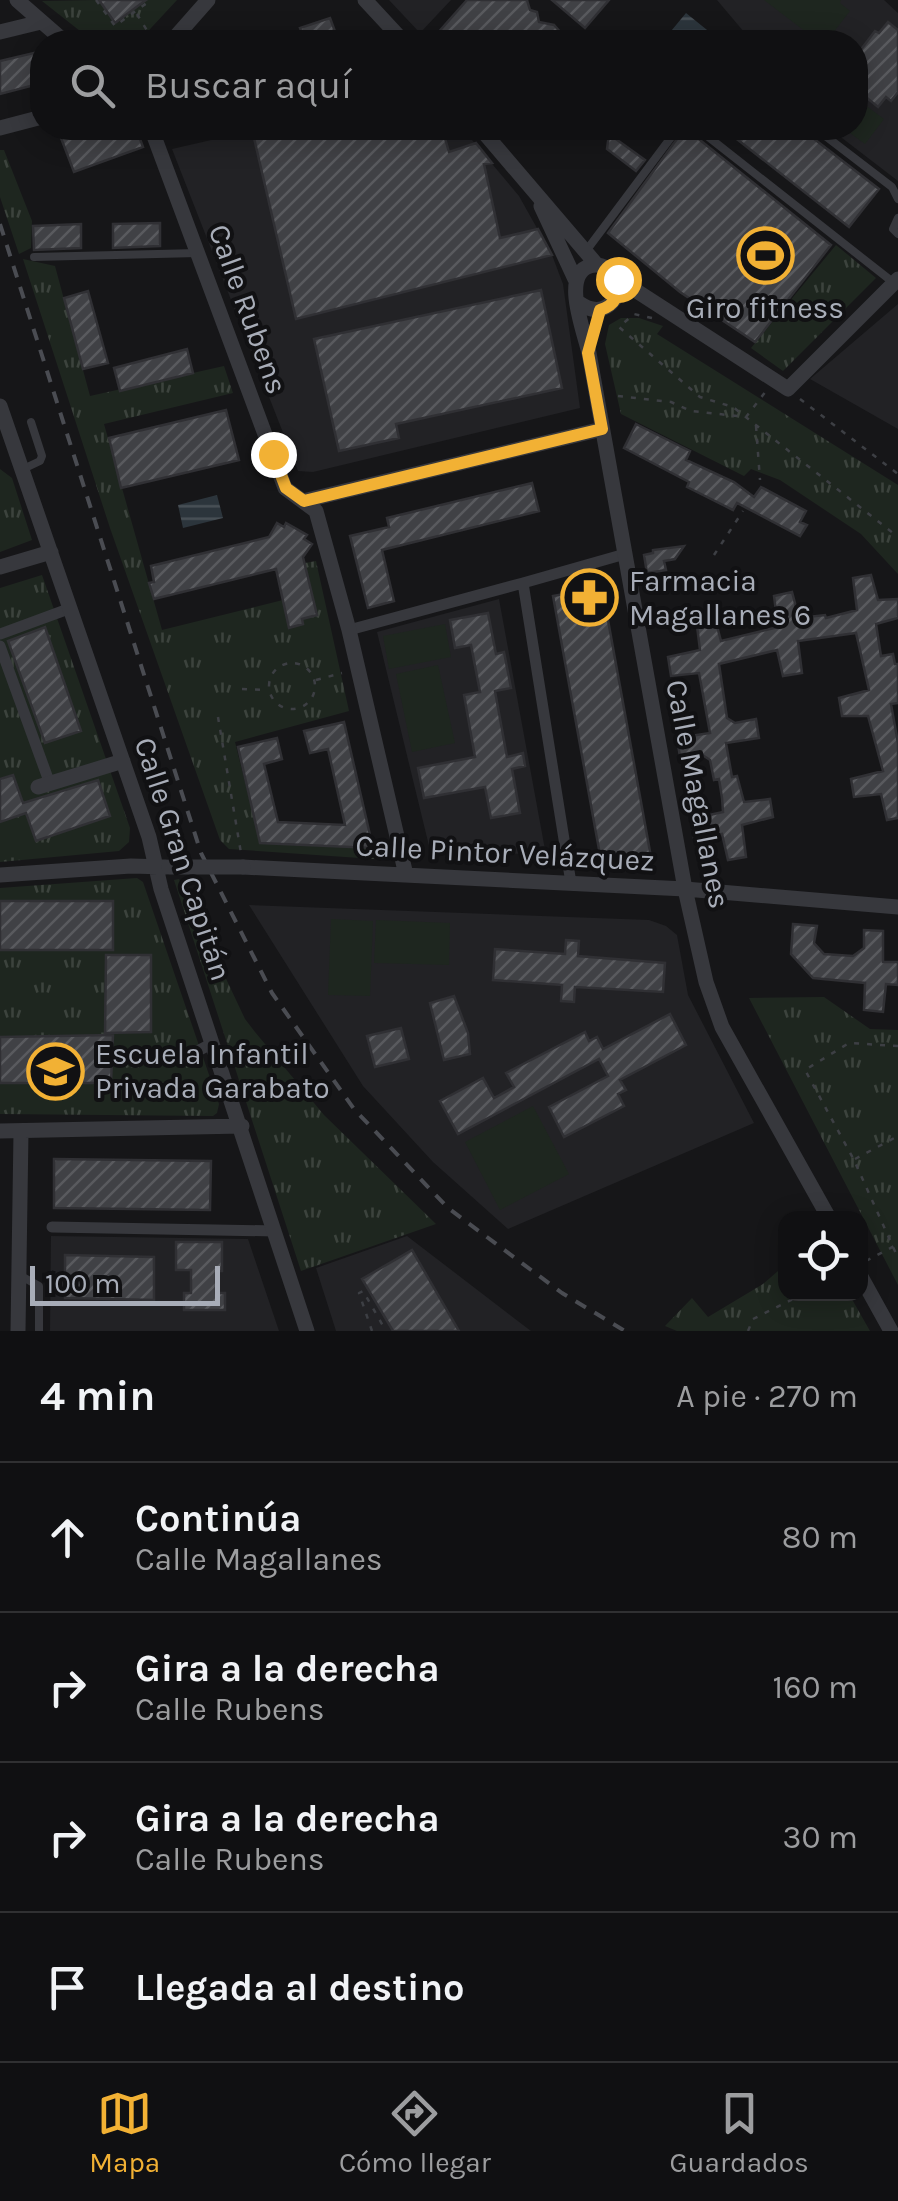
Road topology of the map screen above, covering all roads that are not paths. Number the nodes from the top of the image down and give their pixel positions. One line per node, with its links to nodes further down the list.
1 (17, 0): 4 (street)
2 (208, 0): 6 (street)
3 (365, 0): 7 (street)
4 (41, 22): 5 (street); 8 (street)
5 (51, 30)
6 (182, 30)
7 (393, 30)
8 (0, 32)
9 (30, 120): 10 (street)
10 (0, 128)
11 (156, 140): 21 (street, Calle Rubens)
12 (490, 140): 16 (street)
13 (669, 140): 20 (lane)
14 (713, 140): 26 (lane)
15 (830, 140): 17 (lane)
16 (533, 189): 20 (street); 24 (street)
17 (898, 200)
18 (898, 218): 19 (lane)
19 (898, 234)
20 (586, 251): 23 (street)
21 (198, 253): 22 (lane); 36 (street, Calle Rubens)
22 (34, 258)
23 (596, 265): 24 (street); 25 (street)
24 (575, 279): 27 (street)
25 (618, 279): 28 (street); 29 (street)
26 (896, 281): 29 (street)
27 (579, 303): 28 (street); 30 (street, Calle Magallanes)
28 (607, 307): 29 (street); 30 (street, Calle Magallanes)
29 (664, 310)
30 (588, 353): 33 (street, Calle Magallanes)
31 (0, 406): 34 (street, Calle Gran Capitán)
32 (31, 422): 35 (lane)
33 (602, 429): 36 (street); 38 (street, Calle Magallanes)
34 (8, 456): 35 (street, Calle Gran Capitán)
35 (21, 470): 37 (street, Calle Gran Capitán)
36 (304, 501): 42 (street, Calle Rubens)
37 (51, 552): 39 (street); 41 (street, Calle Gran Capitán)
38 (625, 554): 40 (street); 51 (street, Calle Magallanes)
39 (0, 567)
40 (524, 584): 42 (street); 50 (street)
41 (71, 608): 43 (street); 45 (street, Calle Gran Capitán)
42 (349, 630): 49 (street, Calle Rubens)
43 (0, 634)
44 (0, 646): 46 (street)
45 (123, 761): 46 (street); 47 (street, Calle Gran Capitán)
46 (44, 786)
47 (163, 867): 48 (street, Calle Pintor Velázquez); 49 (street, Calle Pintor Velázquez, bridge); 53 (street, Calle Gran Capitán)
48 (0, 875)
49 (406, 875): 50 (street, Calle Pintor Velázquez)
50 (571, 883): 51 (street, Calle Pintor Velázquez)
51 (685, 889): 52 (street, Calle Pintor Velázquez); 58 (street, Calle Magallanes)
52 (898, 906)
53 (214, 1043): 54 (street); 55 (street, Calle Gran Capitán)
54 (124, 1059)
55 (242, 1126): 57 (street); 60 (street, Calle Gran Capitán)
56 (0, 1131): 57 (street)
57 (21, 1132): 61 (street)
58 (825, 1211)
59 (52, 1227): 60 (street)
60 (275, 1231): 65 (street, Calle Gran Capitán)
61 (19, 1274): 63 (street); 64 (lane)
62 (868, 1289): 66 (street)
63 (18, 1331)
64 (39, 1331)
65 (307, 1331)
66 (891, 1331)

